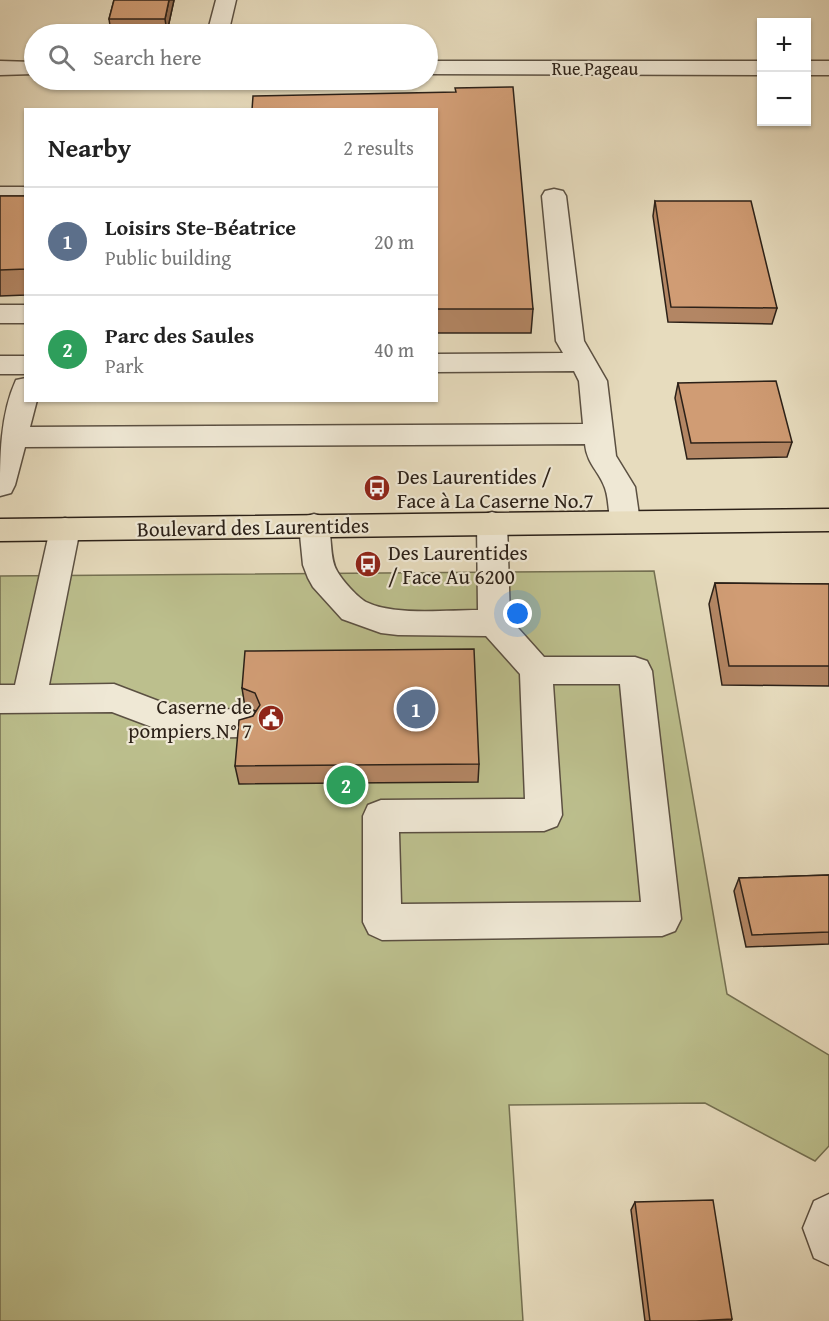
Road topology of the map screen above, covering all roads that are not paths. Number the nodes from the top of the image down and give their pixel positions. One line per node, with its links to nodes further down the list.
1 (226, 0): 2 (street)
2 (220, 24)
3 (0, 68): 4 (street)
4 (24, 68)
5 (438, 68): 6 (street, Rue Pageau)
6 (757, 68)
7 (811, 68): 8 (street)
8 (829, 68)
9 (0, 194): 10 (street)
10 (24, 194)
11 (554, 196): 14 (street)
12 (0, 314): 13 (street)
13 (24, 314)
14 (582, 362): 15 (street); 19 (street)
15 (438, 363)
16 (0, 365): 17 (street)
17 (24, 365)
18 (24, 392): 20 (street)
19 (598, 434): 20 (street); 23 (street)
20 (6, 437): 21 (street)
21 (0, 484)
22 (829, 520): 23 (main road, Boulevard des Laurentides)
23 (625, 522): 24 (main road, Boulevard des Laurentides)
24 (492, 524): 25 (main road, Boulevard des Laurentides); 28 (street)
25 (314, 525): 26 (main road, Boulevard des Laurentides); 28 (street)
26 (65, 529): 27 (main road, Boulevard des Laurentides); 30 (street)
27 (0, 530)
28 (494, 622): 29 (street)
29 (536, 670): 29 (street)
30 (15, 699): 31 (street)
31 (244, 723)
32 (829, 1216): 33 (street)
33 (829, 1243)

